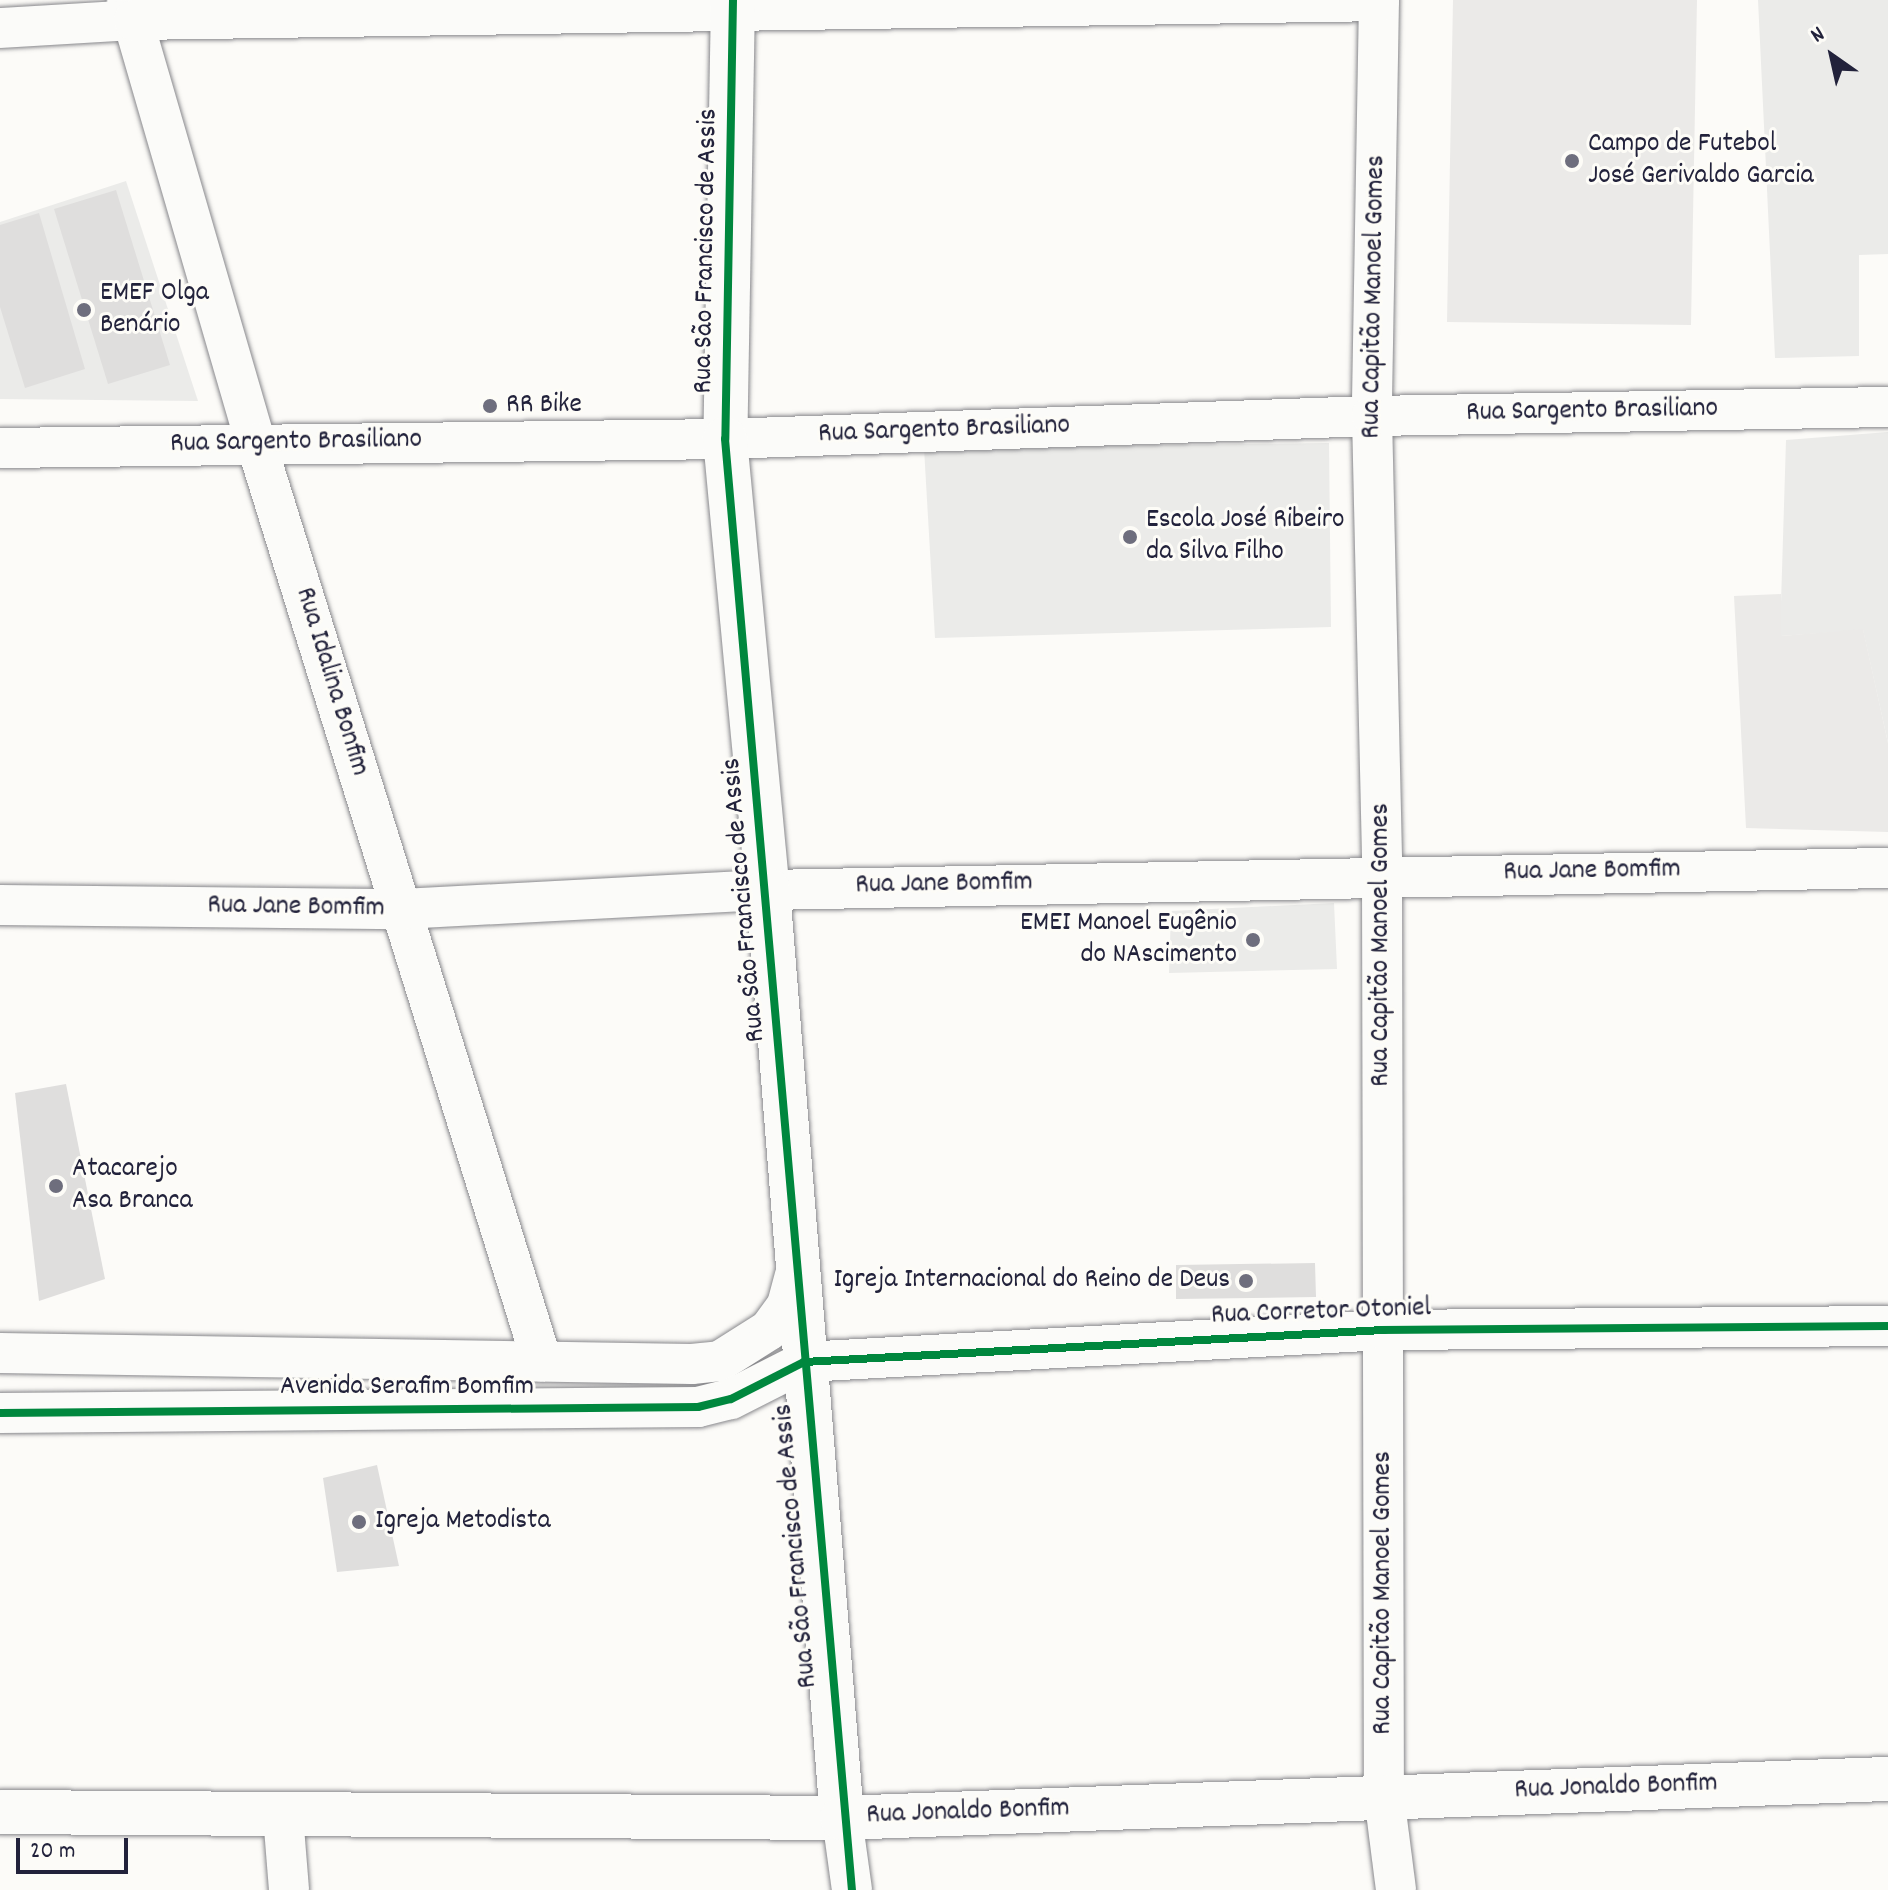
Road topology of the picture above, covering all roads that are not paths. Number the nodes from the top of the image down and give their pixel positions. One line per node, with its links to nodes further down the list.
1 (1379, 0): 2 (street); 6 (street, Rua Capitão Manoel Gomes)
2 (733, 6): 3 (street); 7 (street, Rua São Francisco de Assis)
3 (130, 10): 4 (street); 8 (street, Rua Idalina Bonfim)
4 (0, 28)
5 (1888, 407): 6 (street, Rua Sargento Brasiliano)
6 (1372, 416): 7 (street, Rua Sargento Brasiliano); 11 (street, Rua Capitão Manoel Gomes)
7 (725, 439): 8 (street, Rua Sargento Brasiliano); 12 (street, Rua São Francisco de Assis)
8 (256, 443): 9 (street, Rua Sargento Brasiliano); 14 (street, Rua Idalina Bonfim)
9 (0, 448)
10 (1888, 868): 11 (street, Rua Jane Bomfim)
11 (1382, 874): 12 (street, Rua Jane Bomfim); 17 (street, Rua Capitão Manoel Gomes)
12 (768, 890): 14 (street, Rua Jane Bomfim); 15 (street, Rua São Francisco de Assis)
13 (0, 905): 14 (street, Rua Jane Bomfim)
14 (402, 909): 19 (street, Rua Idalina Bonfim)
15 (795, 1276): 19 (street, Avenida Serafim Bomfim); 20 (street, Rua São Francisco de Assis)
16 (1888, 1326): 17 (street, Rua Corretor Otoniel)
17 (1384, 1330): 20 (street, Rua Corretor Otoniel); 23 (street, Rua Capitão Manoel Gomes)
18 (0, 1353): 19 (street, Avenida Serafim Bomfim)
19 (542, 1362)
20 (804, 1362): 21 (street, Avenida Serafim Bomfim); 26 (street, Rua São Francisco de Assis)
21 (0, 1413)
22 (1888, 1779): 23 (street, Rua Jonaldo Bonfim)
23 (1384, 1796): 26 (street, Rua Jonaldo Bonfim); 29 (street, Rua Capitão Manoel Gomes)
24 (0, 1812): 25 (street, Rua Jonaldo Bonfim)
25 (283, 1815): 26 (street, Rua Jonaldo Bonfim); 27 (street)
26 (842, 1818): 28 (street, Rua São Francisco de Assis)
27 (289, 1890)
28 (852, 1890)
29 (1396, 1890)

